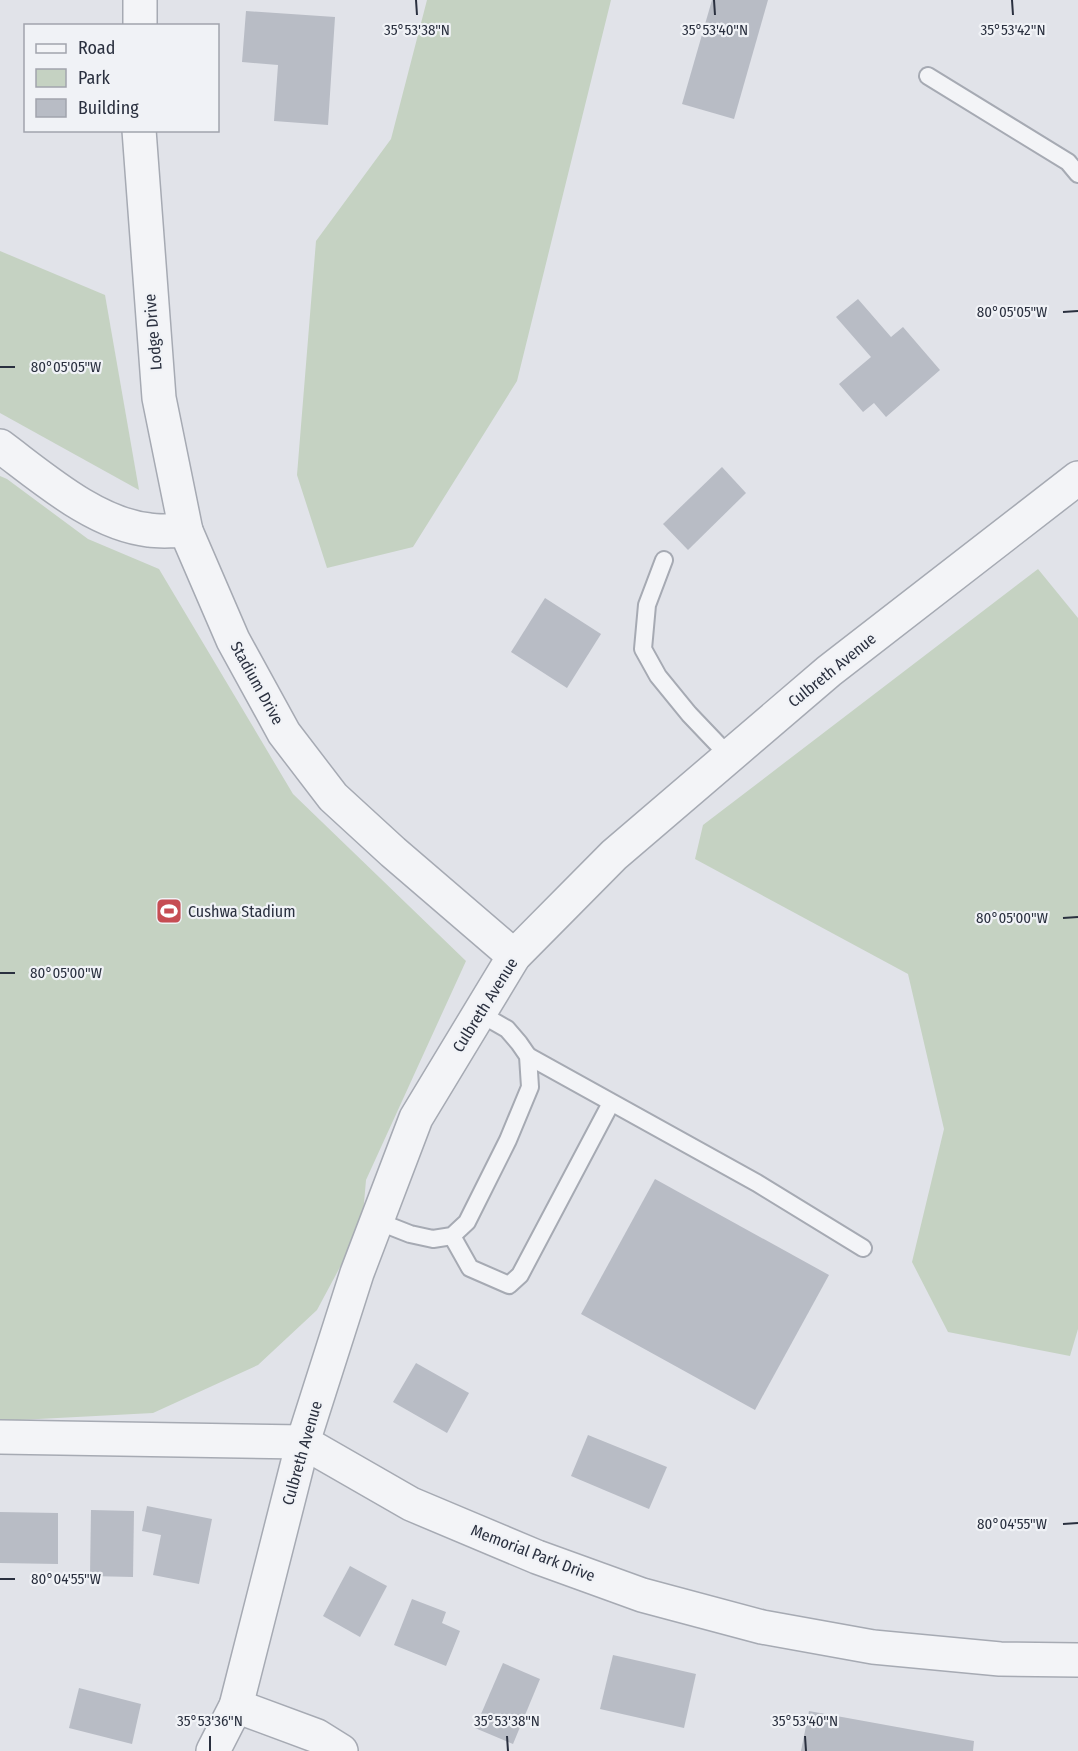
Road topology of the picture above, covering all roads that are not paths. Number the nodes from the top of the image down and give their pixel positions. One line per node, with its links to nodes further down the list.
1 (140, 0): 2 (street)
2 (140, 24)
3 (928, 76): 5 (lane)
4 (139, 132): 8 (street, Lodge Drive)
5 (1078, 174)
6 (0, 446): 8 (street)
7 (1078, 478): 10 (street, Culbreth Avenue)
8 (186, 531): 11 (street, Stadium Drive)
9 (664, 560): 10 (lane)
10 (729, 756): 11 (street, Culbreth Avenue)
11 (514, 956): 12 (street, Culbreth Avenue)
12 (479, 1013): 13 (lane); 15 (street, Culbreth Avenue)
13 (528, 1056): 14 (lane); 16 (lane)
14 (610, 1102): 16 (lane); 17 (lane)
15 (377, 1221): 16 (lane); 19 (street, Culbreth Avenue)
16 (452, 1236)
17 (863, 1248)
18 (0, 1437): 19 (street, Memorial Park Drive)
19 (303, 1442): 20 (street, Memorial Park Drive); 21 (street, Culbreth Avenue)
20 (1078, 1660)
21 (236, 1706): 22 (street, Culbreth Avenue); 23 (street)
22 (213, 1751)
23 (341, 1751)

